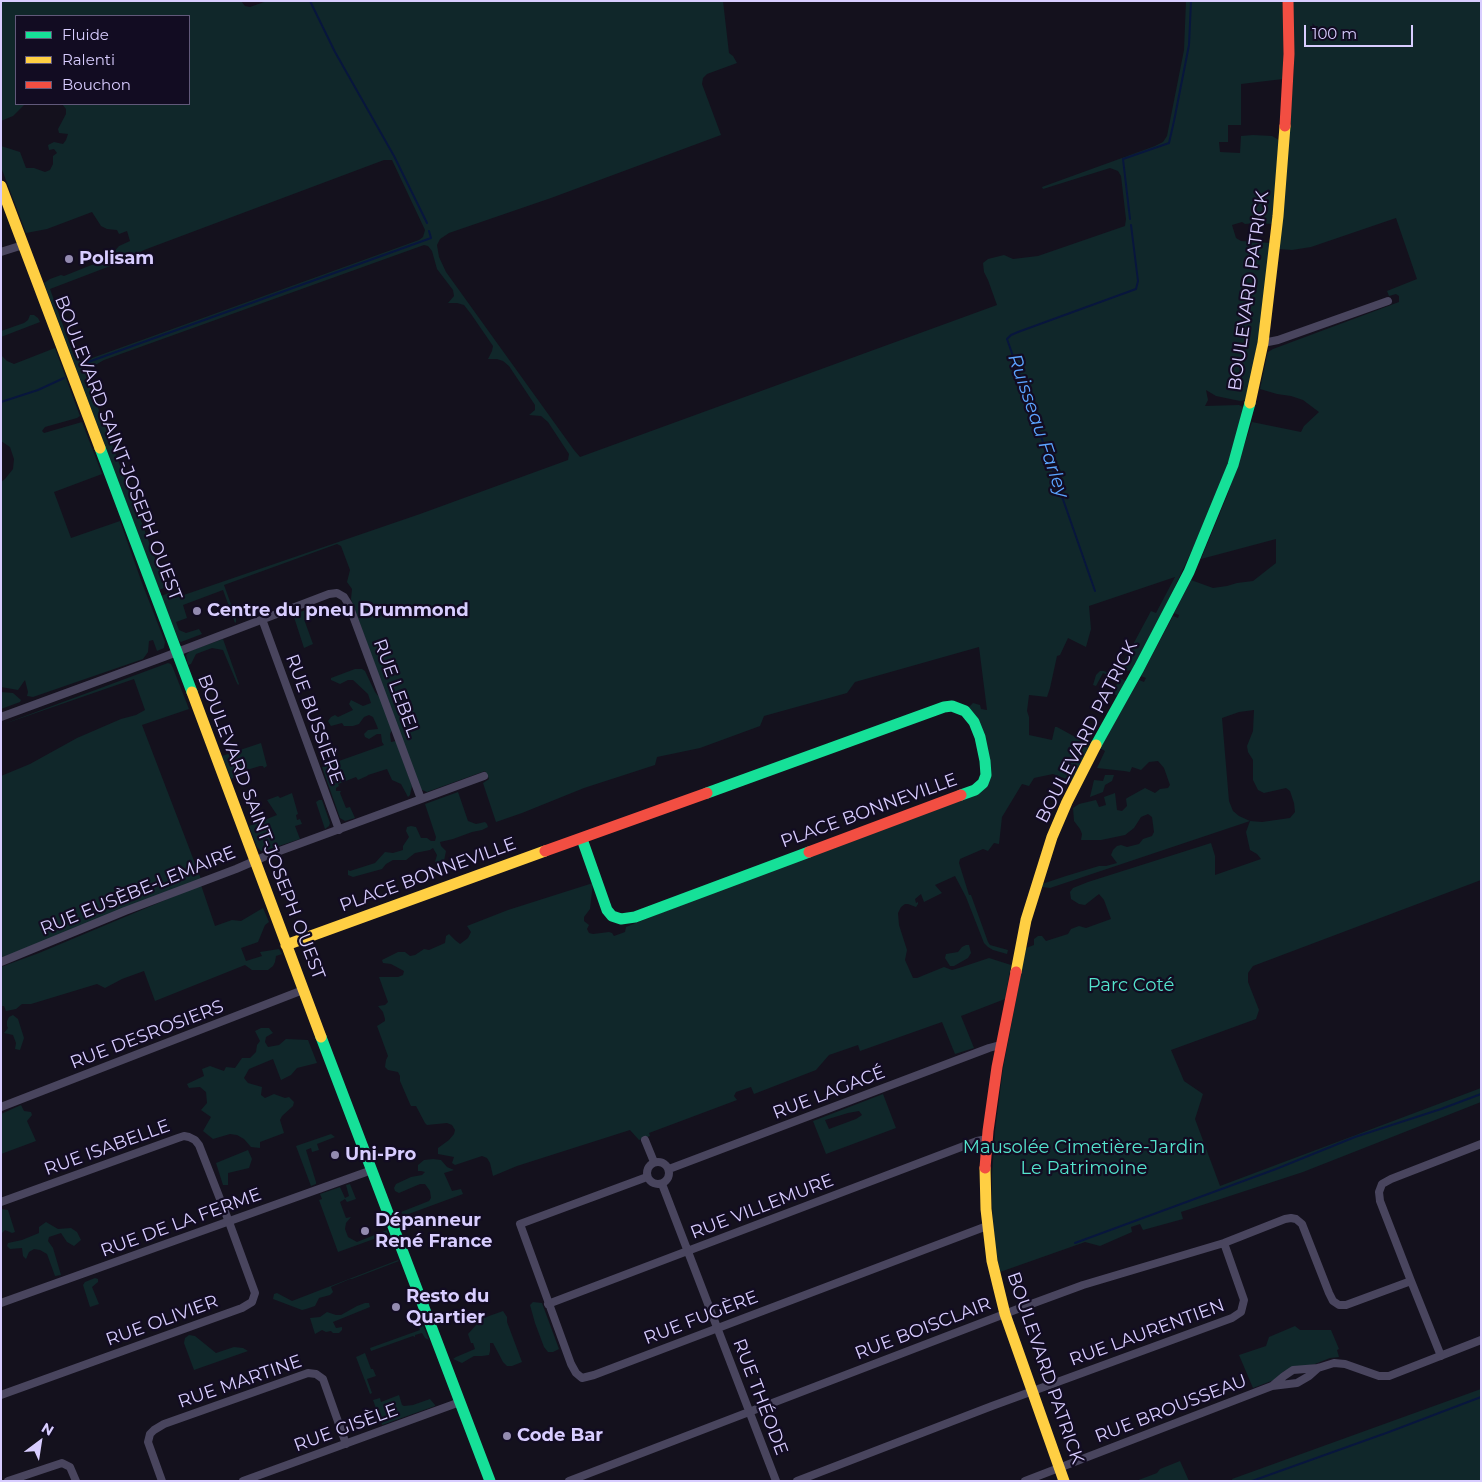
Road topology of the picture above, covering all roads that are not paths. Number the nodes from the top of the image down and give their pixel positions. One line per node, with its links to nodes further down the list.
1 (1288, 1): 6 (street, BOULEVARD PATRICK)
2 (1, 186): 3 (street, BOULEVARD SAINT-JOSEPH OUEST)
3 (23, 244): 4 (street); 8 (street, BOULEVARD SAINT-JOSEPH OUEST)
4 (1, 252)
5 (1388, 301): 6 (street)
6 (1263, 343): 18 (street, BOULEVARD PATRICK)
7 (262, 619): 8 (street); 11 (street, RUE LEBEL); 12 (street, RUE BUSSIÈRE)
8 (176, 652): 9 (street); 14 (street, BOULEVARD SAINT-JOSEPH OUEST)
9 (1, 717)
10 (484, 776): 11 (street, RUE EUSÈBE-LEMAIRE)
11 (421, 799): 12 (street, RUE EUSÈBE-LEMAIRE)
12 (339, 830): 14 (street, RUE EUSÈBE-LEMAIRE)
13 (582, 839): 13 (street, PLACE BONNEVILLE); 15 (street, PLACE BONNEVILLE)
14 (254, 860): 15 (street, BOULEVARD SAINT-JOSEPH OUEST); 16 (street, RUE EUSÈBE-LEMAIRE)
15 (285, 941): 17 (street, BOULEVARD SAINT-JOSEPH OUEST)
16 (1, 962)
17 (303, 990): 19 (street, RUE DESROSIERS); 25 (street, BOULEVARD SAINT-JOSEPH OUEST)
18 (1000, 1045): 20 (street, BOULEVARD PATRICK); 24 (street, RUE LAGACÉ)
19 (1, 1108)
20 (987, 1139): 30 (street, BOULEVARD PATRICK); 32 (street, RUE VILLEMURE)
21 (645, 1140): 23 (street)
22 (1481, 1144): 33 (street)
23 (654, 1162): 24 (street); 26 (street)
24 (669, 1169): 27 (street)
25 (372, 1170): 29 (street, RUE DE LA FERME); 44 (street, BOULEVARD SAINT-JOSEPH OUEST)
26 (647, 1177): 27 (street); 35 (street, RUE FUGÈRE)
27 (662, 1184): 32 (street, RUE THÉODE)
28 (2, 1199): 29 (street, RUE ISABELLE)
29 (229, 1222): 34 (street, RUE DE LA FERME); 43 (street, RUE OLIVIER)
30 (987, 1226): 36 (street, BOULEVARD PATRICK); 37 (street, RUE FUGÈRE)
31 (1224, 1243): 33 (street, RUE BOISCLAIR); 36 (street, RUE BOISCLAIR); 42 (street, RUE LAURENTIEN)
32 (688, 1251): 35 (street, RUE VILLEMURE); 37 (street, RUE THÉODE)
33 (1411, 1281): 39 (street)
34 (1, 1303)
35 (548, 1304): 37 (street, RUE FUGÈRE)
36 (1005, 1314): 42 (street, BOULEVARD PATRICK); 45 (street, RUE BOISCLAIR)
37 (718, 1328): 45 (street, RUE THÉODE)
38 (1481, 1340): 39 (street, RUE BROUSSEAU)
39 (1441, 1356): 40 (street, RUE BROUSSEAU)
40 (1318, 1368): 41 (street, RUE BROUSSEAU); 41 (street, RUE BROUSSEAU)
41 (1272, 1386): 47 (street, RUE BROUSSEAU)
42 (1032, 1391): 47 (street, BOULEVARD PATRICK); 55 (street, RUE LAURENTIEN)
43 (1, 1395)
44 (460, 1402): 46 (street, RUE GISÈLE); 52 (street, BOULEVARD SAINT-JOSEPH OUEST)
45 (749, 1411): 53 (street, RUE BOISCLAIR); 54 (street, RUE THÉODE)
46 (346, 1444): 50 (street, RUE MARTINE); 51 (street, RUE GISÈLE)
47 (1060, 1468): 56 (street, RUE BROUSSEAU); 57 (street, BOULEVARD PATRICK)
48 (8, 1481): 49 (street)
49 (76, 1481)
50 (162, 1481)
51 (243, 1481)
52 (490, 1481)
53 (569, 1481)
54 (776, 1481)
55 (797, 1481)
56 (1025, 1481)
57 (1064, 1481)

